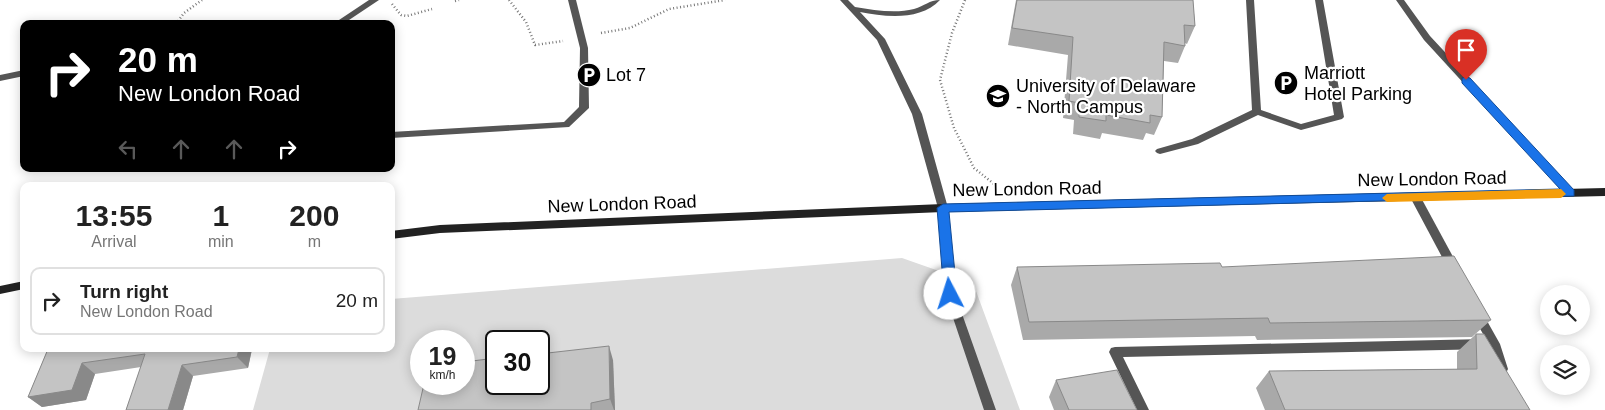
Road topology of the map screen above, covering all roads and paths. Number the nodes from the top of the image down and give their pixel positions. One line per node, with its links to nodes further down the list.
1 (202, 0): 15 (path)
2 (374, 0): 16 (street)
3 (509, 0): 18 (path)
4 (572, 0): 22 (street)
5 (725, 0): 17 (path)
6 (844, 0): 14 (street)
7 (936, 0): 14 (street)
8 (965, 0): 24 (path)
9 (1250, 0): 21 (street)
10 (1319, 0): 21 (street)
11 (1400, 0): 26 (street)
12 (385, 6): 13 (path)
13 (432, 8)
14 (854, 9): 28 (street)
15 (179, 20)
16 (343, 20)
17 (600, 33)
18 (571, 40)
19 (20, 74): 20 (street)
20 (0, 78)
21 (1257, 112): 23 (street)
22 (395, 135)
23 (1160, 151)
24 (997, 188)
25 (1605, 192): 26 (main road, New London Road)
26 (1570, 193): 27 (main road, New London Road)
27 (1415, 197): 28 (main road, New London Road); 30 (street)
28 (943, 208): 29 (main road, New London Road); 36 (street)
29 (395, 235)
30 (1462, 284)
31 (20, 286): 32 (main road)
32 (0, 290)
33 (1471, 301): 34 (street)
34 (1494, 344): 35 (street); 37 (street)
35 (1506, 380)
36 (990, 410)
37 (1143, 410)

